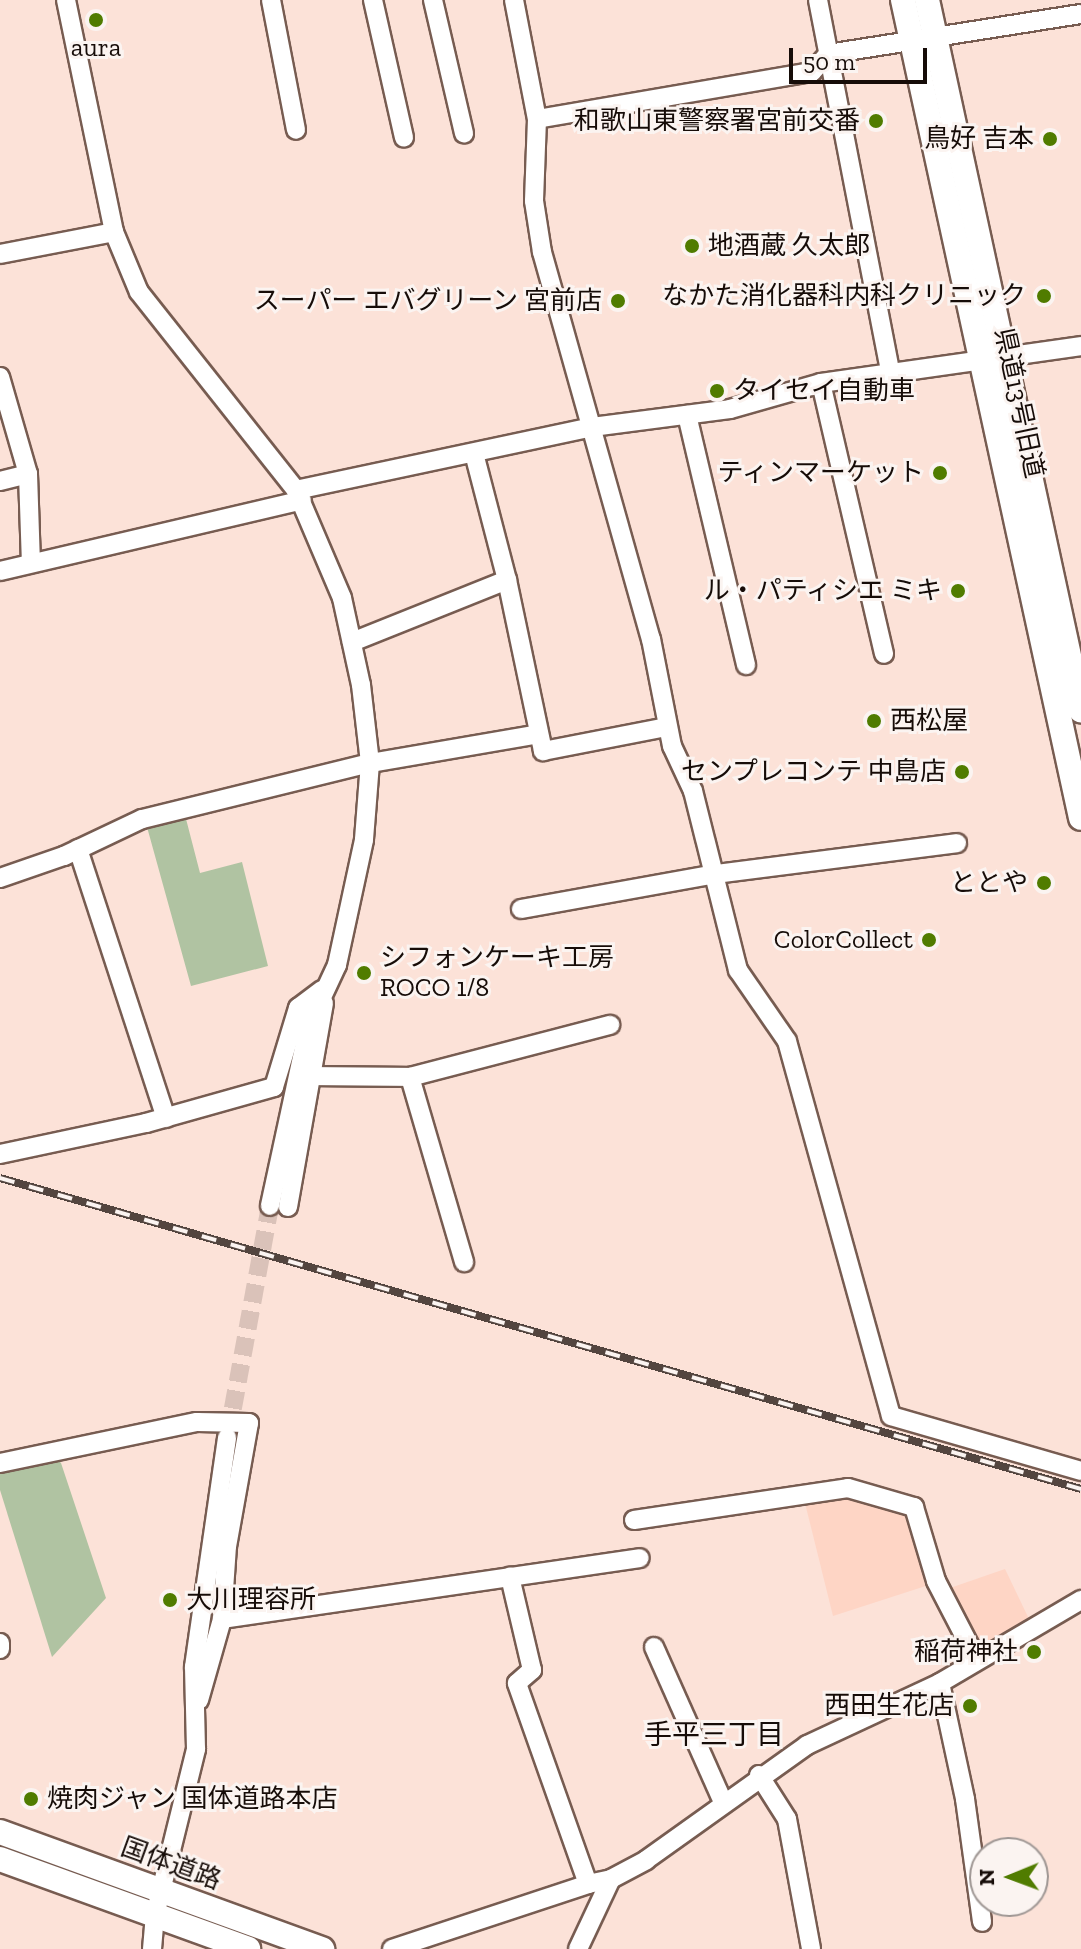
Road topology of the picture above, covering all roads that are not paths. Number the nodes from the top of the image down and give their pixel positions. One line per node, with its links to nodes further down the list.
1 (66, 0): 16 (street)
2 (271, 0): 13 (street)
3 (373, 0): 15 (street)
4 (433, 0): 14 (street)
5 (514, 0): 12 (street)
6 (818, 0): 11 (street)
7 (903, 0): 10 (street, 県道13号旧道)
8 (927, 0): 10 (street, 県道13号旧道)
9 (1081, 14): 10 (street)
10 (923, 36): 11 (street); 19 (street, 県道13号旧道); 20 (street, 県道13号旧道)
11 (828, 54): 12 (street); 21 (street)
12 (537, 119): 25 (street)
13 (296, 130)
14 (464, 133)
15 (404, 138)
16 (114, 232): 17 (street); 29 (street)
17 (0, 254)
18 (1081, 346): 19 (street)
19 (1007, 359): 20 (street); 36 (street, 県道13号旧道)
20 (982, 363): 21 (street); 40 (street, 県道13号旧道)
21 (891, 374): 23 (street)
22 (0, 377): 27 (street)
23 (821, 383): 24 (street); 34 (street)
24 (687, 415): 25 (street); 35 (street)
25 (592, 427): 26 (street); 37 (street)
26 (474, 453): 29 (street); 32 (street)
27 (28, 474): 28 (street); 30 (street)
28 (0, 481)
29 (299, 495): 30 (street); 33 (street)
30 (31, 563): 31 (street)
31 (0, 571)
32 (507, 580): 33 (street); 38 (street)
33 (352, 642): 39 (street)
34 (884, 654)
35 (746, 665)
36 (1081, 711)
37 (667, 727): 38 (street); 43 (street)
38 (539, 734): 39 (street)
39 (370, 763): 42 (street); 46 (street)
40 (1081, 818)
41 (957, 843): 43 (street)
42 (78, 849): 44 (street); 50 (street)
43 (716, 874): 45 (street); 55 (street)
44 (0, 878)
45 (521, 909)
46 (324, 988): 48 (street); 48 (street); 50 (street)
47 (610, 1025): 49 (street)
48 (314, 1076): 49 (street)
49 (410, 1077): 52 (street)
50 (166, 1118): 51 (street)
51 (0, 1154)
52 (464, 1262)
53 (227, 1437): 64 (street)
54 (0, 1463): 60 (street)
55 (1081, 1471)
56 (634, 1520): 62 (street)
57 (640, 1558): 58 (street)
58 (510, 1577): 60 (street); 70 (street)
59 (1081, 1600): 62 (street)
60 (222, 1619): 64 (street)
61 (654, 1647): 66 (street)
62 (977, 1660): 63 (street)
63 (940, 1683): 65 (street); 73 (street)
64 (195, 1710): 71 (street)
65 (759, 1775): 66 (street); 79 (street)
66 (723, 1802): 69 (street)
67 (0, 1832): 71 (street, 国体道路)
68 (0, 1859): 72 (street, 国体道路)
69 (611, 1879): 70 (street); 78 (street)
70 (588, 1884): 77 (street)
71 (163, 1891): 72 (street); 76 (street, 国体道路)
72 (155, 1915): 74 (street); 75 (street, 国体道路)
73 (982, 1922)
74 (152, 1949)
75 (248, 1949)
76 (322, 1949)
77 (392, 1949)
78 (578, 1949)
79 (811, 1949)

